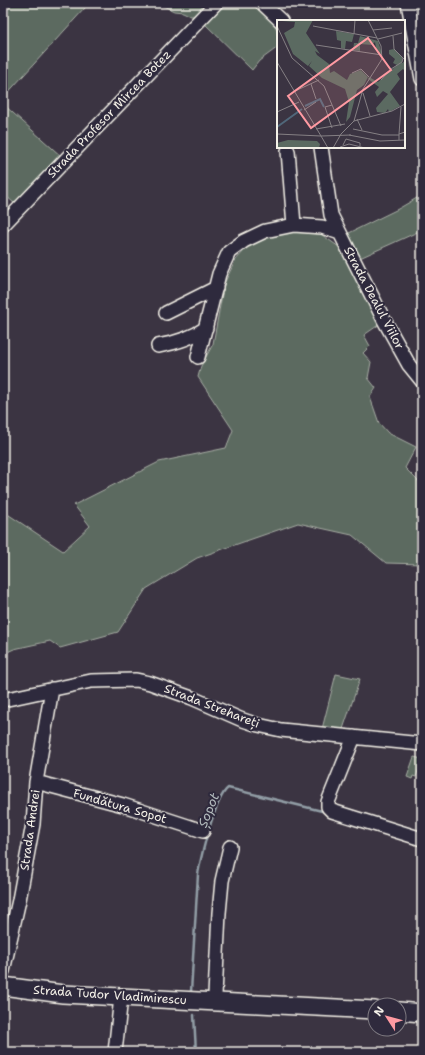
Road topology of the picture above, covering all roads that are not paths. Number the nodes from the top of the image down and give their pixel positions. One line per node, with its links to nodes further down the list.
1 (216, 3): 8 (street, Strada Profesor Mircea Botez)
2 (262, 3): 4 (street)
3 (408, 3): 5 (street)
4 (280, 20)
5 (422, 79)
6 (321, 148): 10 (street, Strada Dealul Viilor)
7 (288, 151): 9 (street)
8 (3, 225)
9 (294, 225): 10 (street, Strada Dealul Viilor); 11 (street, Strada Dealul Viilor)
10 (340, 233): 16 (street, Strada Dealul Viilor)
11 (216, 288): 12 (street); 13 (street, Strada Dealul Viilor)
12 (166, 313)
13 (206, 328): 14 (street); 15 (street, Strada Dealul Viilor)
14 (158, 346)
15 (198, 357)
16 (422, 381)
17 (52, 689): 18 (street, Strada Strehareți); 19 (street, Strada Strehareți); 21 (street, Strada Andrei)
18 (3, 700)
19 (354, 737): 20 (street, Strada Strehareți); 23 (street)
20 (422, 744)
21 (36, 782): 22 (street, Fundătura Sopot); 25 (street, Strada Andrei)
22 (203, 831)
23 (422, 839)
24 (230, 846): 28 (street)
25 (3, 971)
26 (3, 986): 27 (main road, Strada Tudor Vladimirescu)
27 (120, 997): 28 (main road, Strada Tudor Vladimirescu); 32 (street)
28 (217, 1002): 29 (main road, Strada Tudor Vladimirescu)
29 (367, 1010)
30 (407, 1012): 31 (main road)
31 (422, 1013)
32 (116, 1052)

